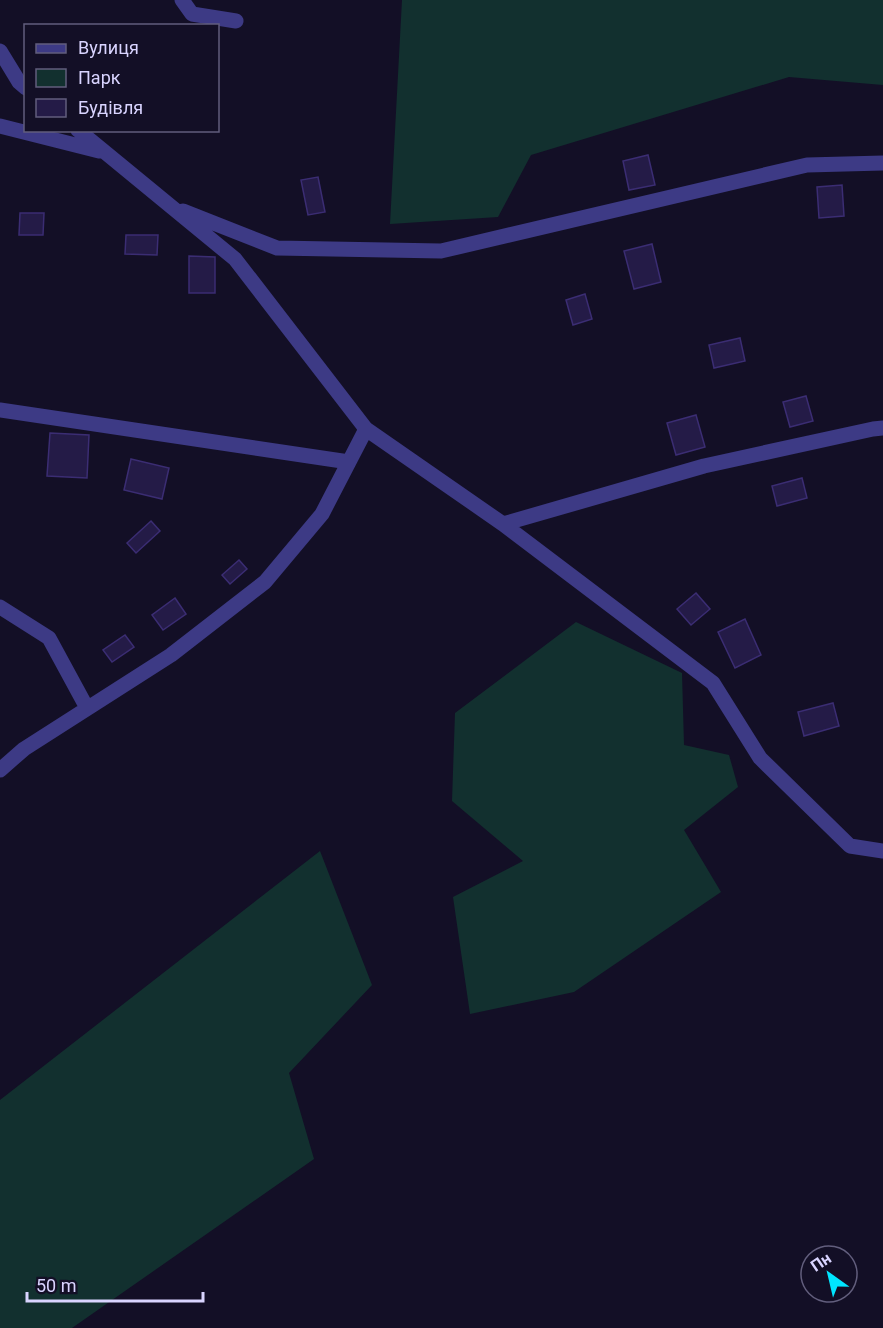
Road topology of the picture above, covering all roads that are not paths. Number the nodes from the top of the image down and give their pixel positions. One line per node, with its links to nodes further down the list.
1 (182, 0): 2 (street)
2 (236, 21)
3 (0, 51): 4 (street)
4 (24, 86)
5 (0, 126): 7 (street)
6 (80, 132): 7 (street)
7 (104, 152): 9 (street)
8 (883, 163): 9 (street)
9 (170, 206): 11 (street)
10 (0, 410): 13 (street)
11 (366, 429): 13 (street); 14 (street)
12 (883, 429): 14 (street)
13 (349, 462): 16 (street)
14 (503, 524): 18 (street)
15 (0, 607): 16 (street)
16 (87, 708): 17 (street)
17 (0, 770)
18 (883, 851)

